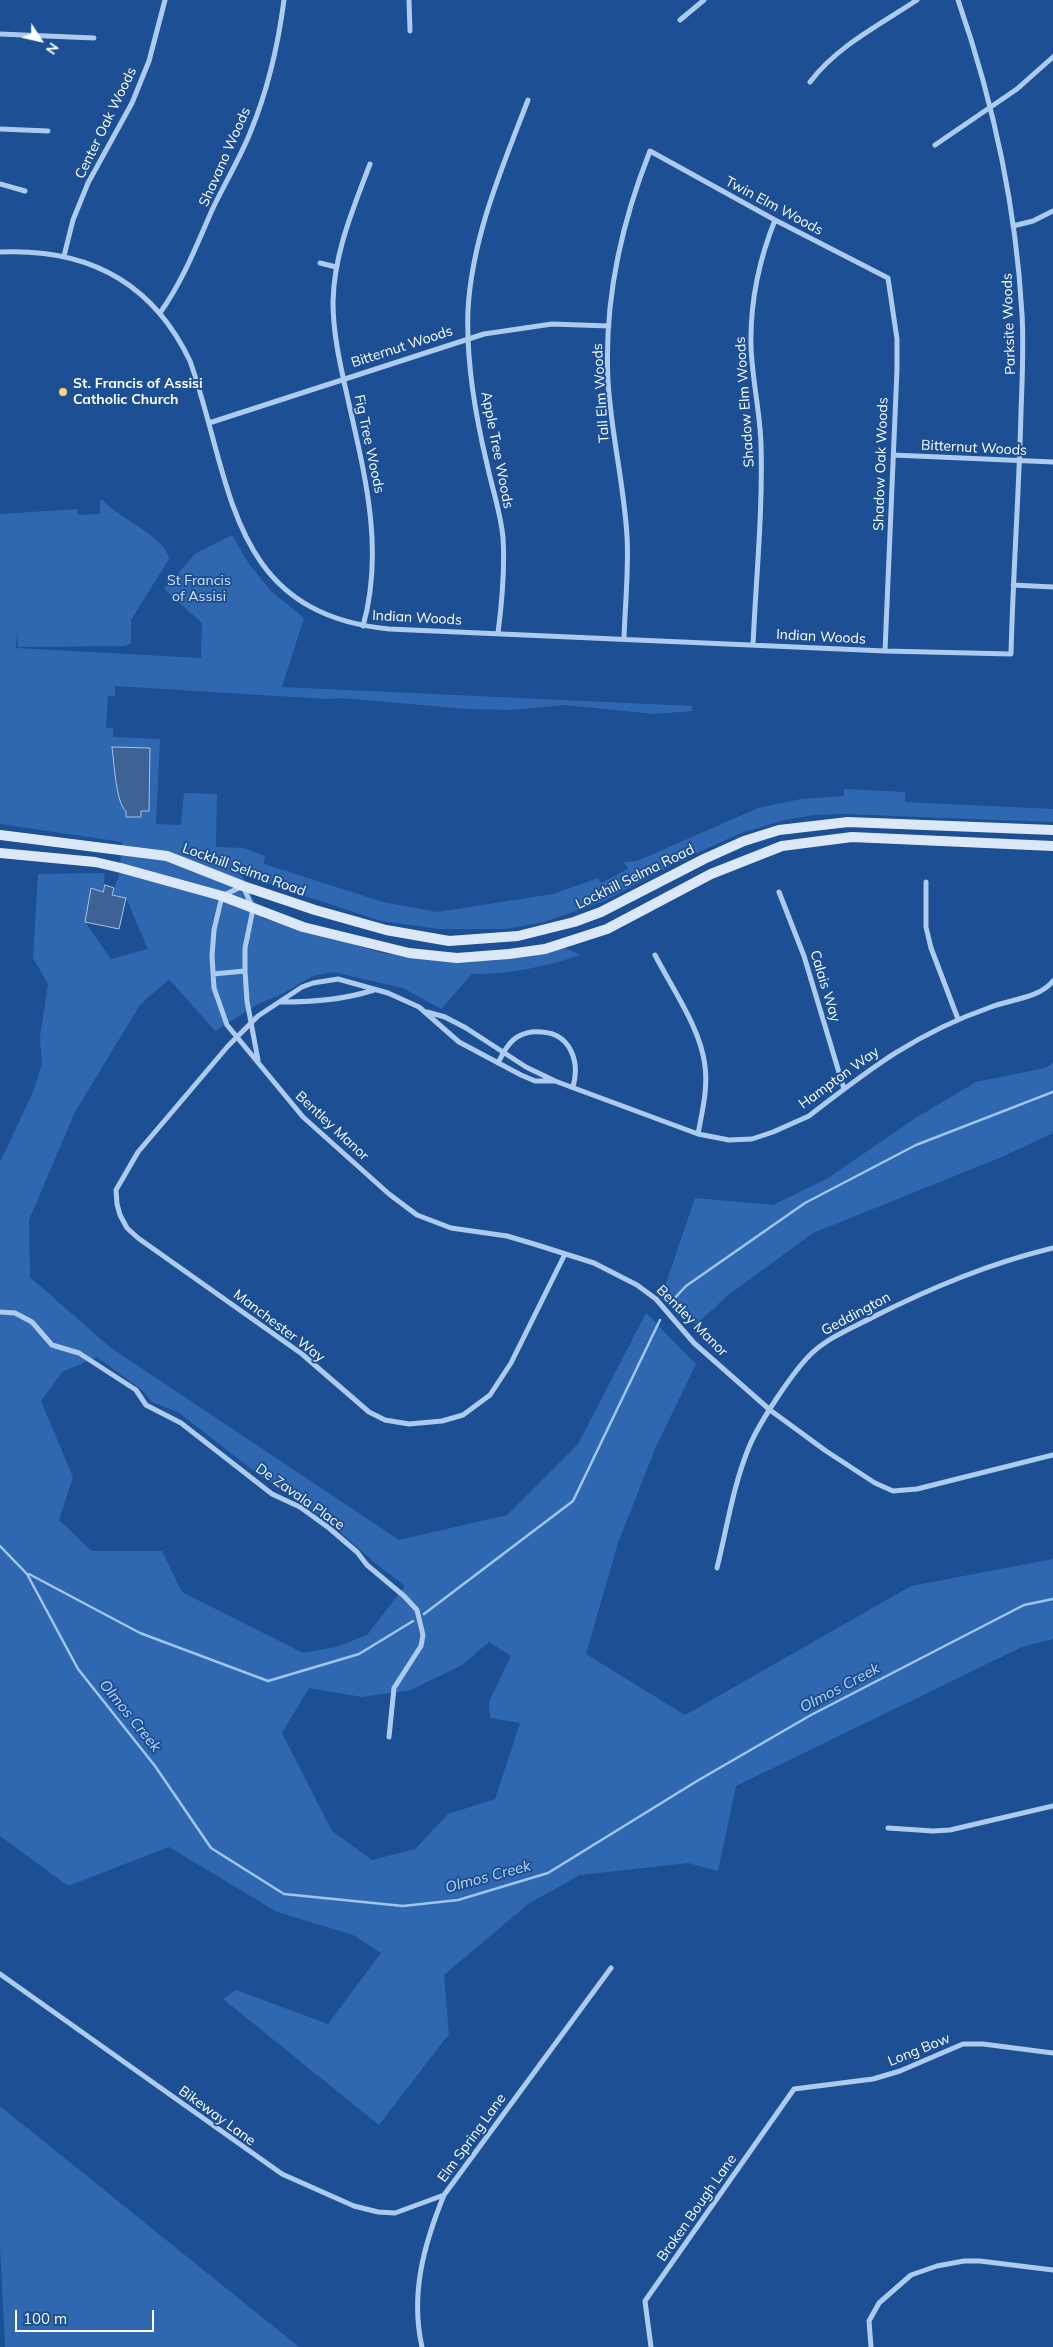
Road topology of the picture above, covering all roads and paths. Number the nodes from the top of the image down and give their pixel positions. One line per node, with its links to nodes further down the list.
1 (165, 0): 26 (street, Center Oak Woods)
2 (284, 0): 30 (street, Shavano Woods)
3 (410, 0): 8 (street)
4 (704, 0): 7 (street)
5 (918, 0): 12 (street)
6 (958, 0): 14 (street, Parksite Woods)
7 (680, 20)
8 (410, 31)
9 (0, 34): 10 (street)
10 (94, 38)
11 (1053, 56): 14 (street)
12 (810, 82)
13 (528, 100): 32 (street, Apple Tree Woods)
14 (991, 106): 17 (street); 24 (street, Parksite Woods)
15 (0, 129): 16 (street)
16 (48, 131)
17 (935, 145)
18 (650, 151): 23 (street, Twin Elm Woods); 31 (street, Tall Elm Woods)
19 (370, 164): 28 (street, Fig Tree Woods)
20 (0, 184): 21 (street)
21 (25, 190)
22 (1053, 211): 24 (street)
23 (775, 220): 29 (street, Twin Elm Woods); 43 (street, Shadow Elm Woods)
24 (1013, 226): 36 (street, Parksite Woods)
25 (0, 252): 26 (street, Indian Woods)
26 (64, 256): 30 (street, Indian Woods)
27 (320, 263): 28 (street)
28 (336, 267): 33 (street, Fig Tree Woods)
29 (888, 278): 35 (street, Shadow Oak Woods)
30 (160, 313): 34 (street, Indian Woods)
31 (609, 326): 32 (street, Bitternut Woods); 42 (street, Tall Elm Woods)
32 (470, 337): 33 (street, Bitternut Woods); 41 (street, Apple Tree Woods)
33 (343, 378): 34 (street, Bitternut Woods); 40 (street, Fig Tree Woods)
34 (209, 423): 40 (street, Indian Woods)
35 (893, 455): 36 (street, Bitternut Woods); 44 (street, Shadow Oak Woods)
36 (1020, 461): 37 (street, Bitternut Woods); 38 (street, Parksite Woods)
37 (1053, 462)
38 (1013, 585): 39 (street); 45 (street, Parksite Woods)
39 (1053, 587)
40 (363, 626): 41 (street, Indian Woods)
41 (498, 633): 42 (street, Indian Woods)
42 (624, 638): 43 (street, Indian Woods)
43 (753, 645): 44 (street, Indian Woods)
44 (885, 651): 45 (street, Indian Woods)
45 (1011, 654)
46 (1053, 830): 50 (main road, Lockhill Selma Road)
47 (0, 835): 53 (main road, Lockhill Selma Road)
48 (1053, 846): 51 (main road)
49 (0, 853): 55 (main road)
50 (704, 859): 51 (street); 53 (main road, Lockhill Selma Road)
51 (711, 874): 56 (main road)
52 (926, 882): 64 (street)
53 (243, 886): 55 (street); 56 (street)
54 (779, 892): 72 (street, Calais Way)
55 (222, 896): 56 (main road); 59 (street, Bentley Manor)
56 (253, 909): 58 (street, Bentley Manor)
57 (655, 955): 73 (street)
58 (245, 971): 59 (street); 65 (street, Bentley Manor)
59 (213, 974): 66 (street, Bentley Manor)
60 (1053, 981): 64 (street, Hampton Way)
61 (374, 990): 62 (street, Hampton Way); 62 (street, Hampton Way); 63 (street, Hampton Way)
62 (281, 1002): 65 (street, Hampton Way)
63 (426, 1012): 67 (street, Hampton Way); 69 (street, Hampton Way)
64 (958, 1019): 72 (street, Hampton Way)
65 (251, 1023): 66 (street, Hampton Way); 68 (street, Bentley Manor)
66 (237, 1039): 68 (street, Bentley Manor); 75 (street, Manchester Way)
67 (504, 1052): 69 (street); 70 (street, Hampton Way); 71 (street)
68 (258, 1060): 75 (street, Bentley Manor)
69 (498, 1062): 70 (street, Hampton Way)
70 (554, 1081): 71 (street, Hampton Way)
71 (573, 1087): 73 (street, Hampton Way)
72 (844, 1089): 73 (street, Hampton Way)
73 (698, 1134)
74 (1053, 1248): 77 (street, Geddington)
75 (565, 1254): 77 (street, Bentley Manor)
76 (0, 1312): 80 (street, De Zavala Place)
77 (770, 1410): 78 (street, Bentley Manor); 79 (street, Geddington)
78 (1053, 1455)
79 (717, 1568)
80 (389, 1737)
81 (1053, 1806): 82 (street)
82 (888, 1828)
83 (611, 1968): 87 (street, Elm Spring Lane)
84 (0, 1974): 87 (street, Bikeway Lane)
85 (1053, 2053): 86 (street, Long Bow)
86 (794, 2089): 90 (street, Broken Bough Lane)
87 (444, 2195): 89 (street, Elm Spring Lane)
88 (1053, 2270): 91 (street)
89 (422, 2347)
90 (651, 2347)
91 (871, 2347)

